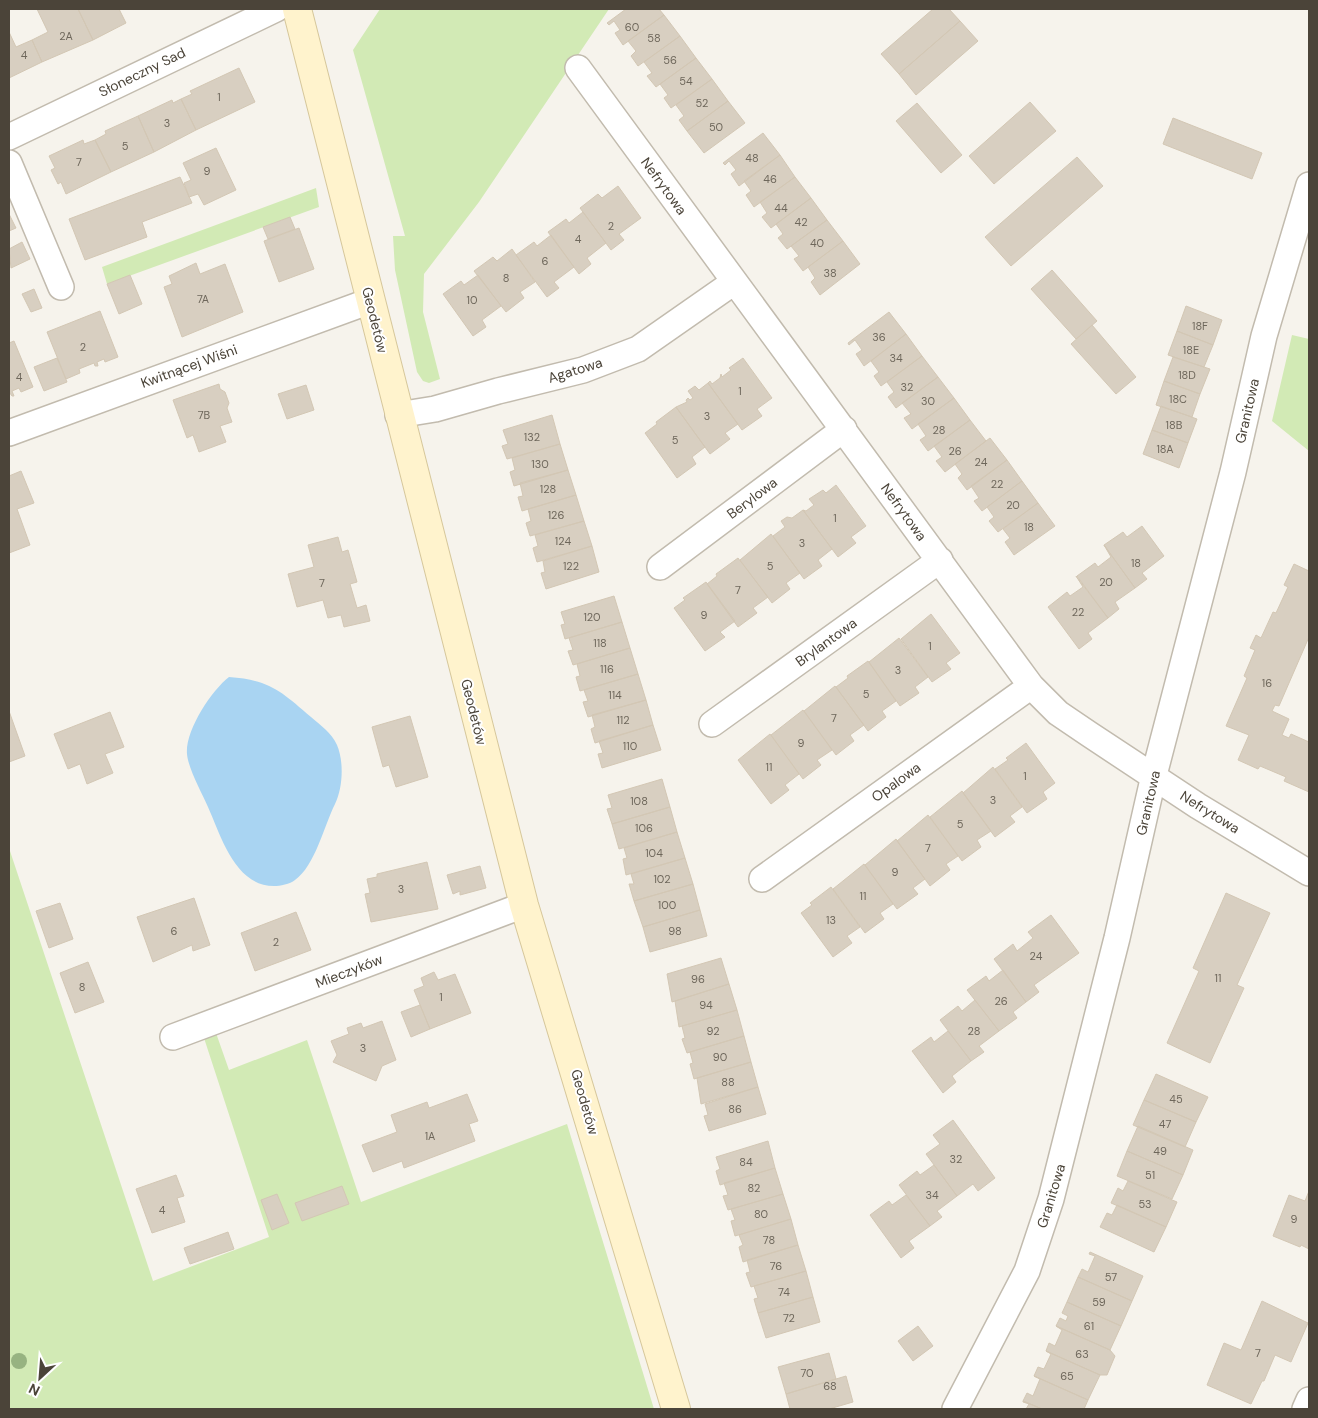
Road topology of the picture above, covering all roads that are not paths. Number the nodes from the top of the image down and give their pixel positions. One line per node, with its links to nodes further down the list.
1 (276, 9): 4 (street, Słoneczny Sad)
2 (296, 9): 9 (street, Geodetów)
3 (578, 68): 7 (street, Nefrytowa)
4 (9, 137)
5 (9, 163): 8 (street)
6 (1309, 185): 17 (street, Granitowa)
7 (734, 282): 10 (street, Agatowa); 11 (street, Nefrytowa)
8 (61, 287)
9 (370, 301): 10 (street, Geodetów); 12 (street, Kwitnącej Wiśni)
10 (398, 415): 20 (street, Geodetów)
11 (844, 429): 13 (street, Nefrytowa); 14 (street, Berylowa)
12 (9, 433)
13 (940, 560): 15 (street, Nefrytowa); 16 (street, Brylantowa)
14 (660, 567)
15 (1031, 686): 17 (street, Nefrytowa); 19 (street, Opalowa)
16 (712, 724)
17 (1154, 775): 18 (street, Nefrytowa); 24 (street, Granitowa)
18 (1309, 873)
19 (762, 879)
20 (524, 906): 21 (street, Mieczyków); 23 (street, Geodetów)
21 (173, 1037)
22 (1309, 1400): 25 (street)
23 (676, 1409)
24 (955, 1409)
25 (1305, 1409)

